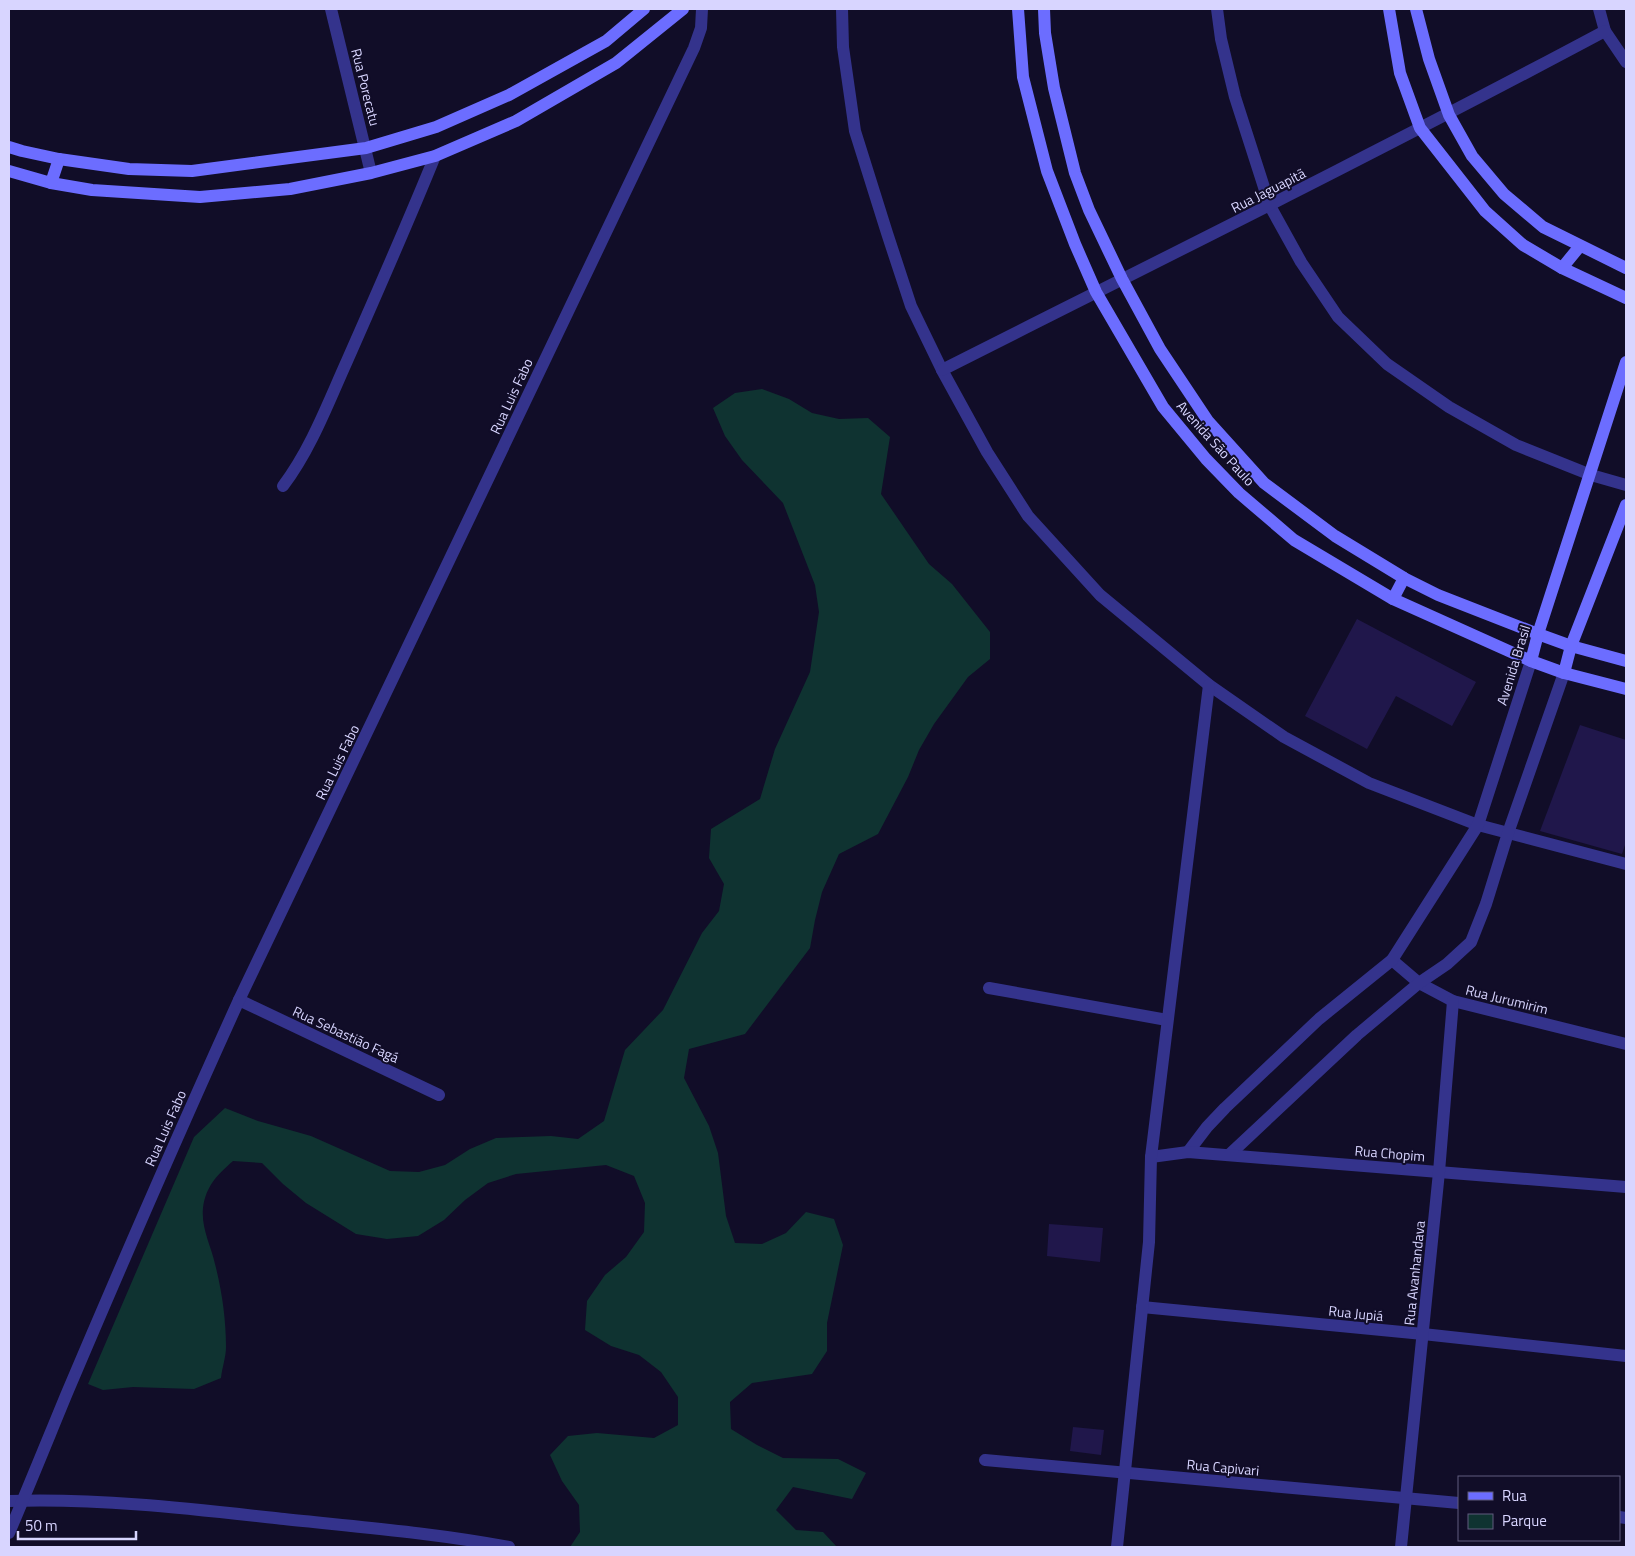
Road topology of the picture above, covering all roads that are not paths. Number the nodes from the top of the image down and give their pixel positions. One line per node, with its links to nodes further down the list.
1 (331, 9): 17 (street, Rua Porecatu)
2 (644, 9): 17 (street)
3 (682, 9): 18 (street)
4 (702, 9): 51 (street, Rua Luis Fabo)
5 (842, 9): 31 (street)
6 (1018, 9): 28 (street, Avenida São Paulo)
7 (1044, 9): 27 (street, Avenida São Paulo)
8 (1218, 9): 23 (street)
9 (1389, 9): 15 (street)
10 (1416, 9): 14 (street)
11 (1599, 9): 12 (street)
12 (1605, 31): 13 (street); 14 (street, Rua Jaguapitã)
13 (1626, 62)
14 (1448, 115): 15 (street, Rua Jaguapitã); 24 (street)
15 (1420, 128): 23 (street, Rua Jaguapitã); 25 (street)
16 (9, 147): 19 (street)
17 (366, 148): 19 (street); 21 (street, Rua Porecatu)
18 (435, 156): 21 (street); 34 (street)
19 (59, 159): 22 (street)
20 (9, 171): 22 (street)
21 (371, 172): 22 (street)
22 (51, 183)
23 (1270, 206): 27 (street, Rua Jaguapitã); 32 (street)
24 (1580, 246): 25 (street); 26 (street)
25 (1562, 268): 29 (street)
26 (1626, 268)
27 (1122, 280): 28 (street, Rua Jaguapitã); 36 (street, Avenida São Paulo)
28 (1096, 292): 31 (street, Rua Jaguapitã); 37 (street, Avenida São Paulo)
29 (1626, 298)
30 (1626, 362): 32 (street, Avenida Brasil)
31 (942, 370): 43 (street)
32 (1591, 475): 33 (street); 38 (street, Avenida Brasil)
33 (1626, 485)
34 (283, 486)
35 (1626, 505): 39 (street)
36 (1404, 578): 37 (street); 38 (street, Avenida São Paulo)
37 (1393, 599): 40 (street, Avenida São Paulo)
38 (1538, 634): 39 (street, Avenida São Paulo); 40 (street, Avenida Brasil)
39 (1571, 646): 41 (street, Avenida São Paulo); 42 (street)
40 (1531, 660): 42 (street, Avenida São Paulo); 45 (street, Avenida Brasil)
41 (1626, 661)
42 (1564, 673): 44 (street, Avenida São Paulo); 46 (street)
43 (1208, 685): 45 (street); 53 (street)
44 (1626, 689)
45 (1478, 825): 46 (street); 48 (street, Avenida Brasil)
46 (1508, 833): 47 (street); 49 (street)
47 (1626, 864)
48 (1392, 960): 49 (street, Rua Jurumirim); 56 (street, Avenida Brasil)
49 (1419, 983): 52 (street, Rua Jurumirim); 57 (street)
50 (989, 988): 53 (street)
51 (239, 1000): 55 (street, Rua Sebastião Fagá); 67 (street, Rua Luis Fabo)
52 (1452, 1001): 54 (street, Rua Jurumirim); 59 (street, Rua Avanhandava)
53 (1167, 1020): 58 (street)
54 (1626, 1044)
55 (439, 1095)
56 (1188, 1152): 57 (street, Rua Chopim); 58 (street, Rua Chopim)
57 (1229, 1155): 59 (street, Rua Chopim)
58 (1151, 1157): 61 (street)
59 (1439, 1172): 60 (street, Rua Chopim); 62 (street, Rua Avanhandava)
60 (1626, 1187)
61 (1142, 1307): 62 (street, Rua Jupiá); 65 (street)
62 (1424, 1334): 63 (street, Rua Jupiá); 66 (street, Rua Avanhandava)
63 (1626, 1356)
64 (985, 1460): 65 (street, Rua Capivari)
65 (1126, 1473): 66 (street, Rua Capivari); 72 (street)
66 (1406, 1498): 69 (street, Rua Capivari); 73 (street, Rua Avanhandava)
67 (23, 1500): 68 (street); 70 (street, Rua Luis Fabo); 71 (street)
68 (9, 1501)
69 (1458, 1503)
70 (9, 1533)
71 (509, 1547)
72 (1117, 1547)
73 (1402, 1547)

